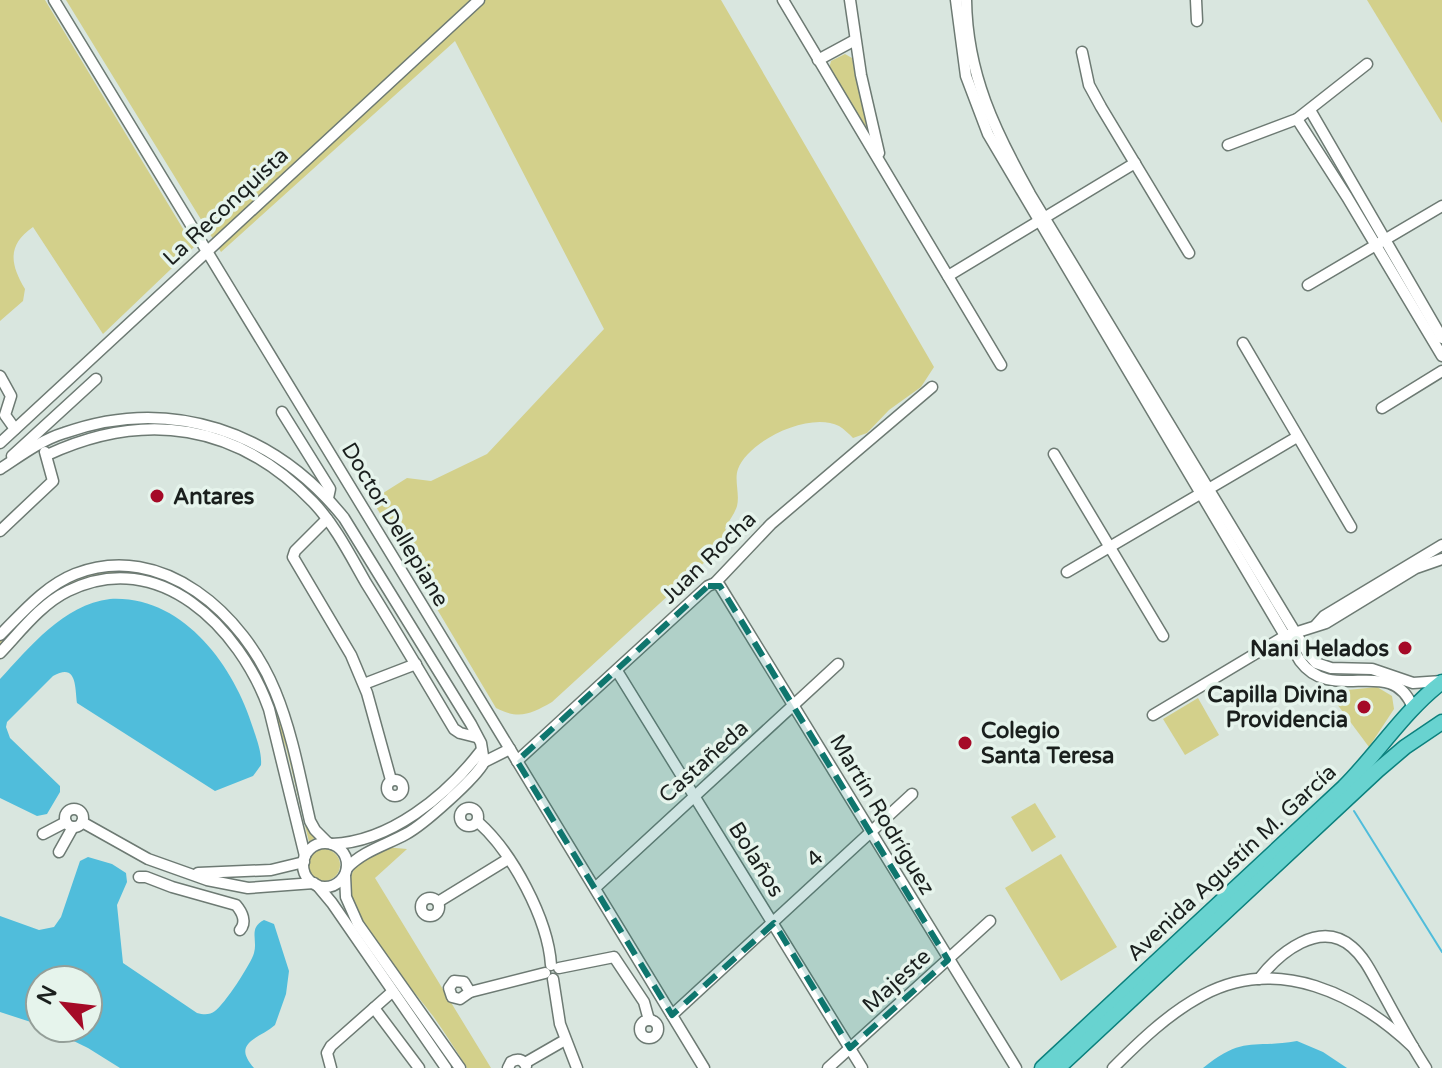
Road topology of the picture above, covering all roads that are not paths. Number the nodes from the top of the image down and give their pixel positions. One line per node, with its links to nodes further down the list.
1 (54, 0): 21 (street, Doctor Dellepiane)
2 (479, 0): 21 (street, La Reconquista)
3 (783, 0): 11 (street)
4 (850, 0): 9 (street)
5 (956, 0): 19 (street)
6 (966, 0): 19 (street)
7 (1196, 0): 8 (street)
8 (1197, 21)
9 (855, 40): 11 (street); 16 (street)
10 (1082, 52): 17 (street)
11 (818, 60): 16 (street)
12 (1367, 64): 13 (street)
13 (1310, 110): 14 (street); 20 (street)
14 (1297, 119): 15 (street); 20 (street)
15 (1228, 145)
16 (881, 163): 23 (street)
17 (1135, 163): 19 (street); 22 (street)
18 (1442, 206): 20 (street)
19 (1042, 220): 23 (street); 48 (street)
20 (1380, 242): 24 (street); 25 (street); 27 (street)
21 (206, 252): 37 (street, La Reconquista); 77 (street, Doctor Dellepiane)
22 (1189, 253)
23 (948, 276): 28 (street)
24 (1308, 285)
25 (1442, 338)
26 (1243, 343): 40 (street)
27 (1442, 356)
28 (1001, 365)
29 (1442, 371): 33 (street)
30 (0, 376): 36 (street)
31 (96, 379): 35 (street)
32 (932, 387): 57 (street, Juan Rocha)
33 (1382, 408)
34 (282, 412): 43 (street)
35 (54, 417): 38 (street); 39 (street)
36 (2, 418): 37 (street)
37 (15, 429): 41 (street, La Reconquista)
38 (38, 431): 42 (street); 47 (street)
39 (63, 433): 42 (street); 46 (street)
40 (1297, 437): 48 (street); 52 (street)
41 (0, 443)
42 (42, 443): 45 (street); 47 (street)
43 (307, 453): 46 (street); 49 (street)
44 (1054, 454): 54 (street)
45 (47, 455): 51 (street); 53 (street)
46 (294, 467): 49 (street)
47 (0, 468)
48 (1204, 492): 54 (street); 59 (street)
49 (330, 501): 50 (street); 51 (street)
50 (342, 514): 51 (street); 62 (street)
51 (327, 519): 65 (street); 71 (street)
52 (1351, 527)
53 (0, 531)
54 (1110, 547): 56 (street); 60 (street)
55 (1439, 554): 59 (street)
56 (1067, 572)
57 (715, 583): 67 (street, Juan Rocha); 72 (street, Martín Rodríguez)
58 (0, 635): 88 (street)
59 (1289, 635): 66 (street); 70 (street); 74 (street)
60 (1163, 636)
61 (0, 653): 90 (street)
62 (427, 653): 63 (street); 65 (street)
63 (434, 664): 65 (street); 76 (street)
64 (838, 664): 72 (street, Castañeda)
65 (417, 665): 71 (street); 76 (street)
66 (1335, 669): 68 (street); 70 (street)
67 (617, 671): 79 (street, Juan Rocha); 82 (street, Bolaños)
68 (1390, 679): 69 (street); 70 (street); 73 (street)
69 (1442, 681): 73 (main road, Avenida Agustín M. García)
70 (1332, 682)
71 (364, 684): 80 (street)
72 (793, 706): 82 (street, Castañeda); 86 (street, Martín Rodríguez)
73 (1413, 708): 75 (main road); 128 (main road, Avenida Agustín M. García)
74 (1153, 715)
75 (1439, 724): 129 (main road, Avenida Agustín M. García)
76 (476, 737): 78 (street)
77 (510, 749): 78 (street); 79 (street, Doctor Dellepiane)
78 (482, 757): 83 (street)
79 (517, 761): 98 (street, Doctor Dellepiane)
80 (391, 780)
81 (912, 794): 86 (street, 4)
82 (695, 795): 98 (street, Castañeda); 102 (street, Bolaños)
83 (417, 820): 88 (street); 93 (street)
84 (478, 822): 91 (street)
85 (74, 824): 87 (street); 89 (street); 92 (street)
86 (872, 832): 102 (street, 4); 104 (street, Martín Rodríguez)
87 (43, 834)
88 (330, 843): 90 (street); 93 (street)
89 (59, 852)
90 (304, 859): 94 (street); 96 (street)
91 (508, 859): 99 (street); 105 (street)
92 (180, 871): 94 (street); 97 (street)
93 (346, 871): 96 (street); 121 (street)
94 (243, 872): 97 (street)
95 (139, 877): 100 (street)
96 (315, 884): 97 (street); 107 (street)
97 (239, 887): 100 (street)
98 (595, 888): 111 (street, Doctor Dellepiane)
99 (438, 902)
100 (231, 903): 103 (street)
101 (990, 921): 104 (street, Majeste)
102 (774, 923): 111 (street, 4); 116 (street, Bolaños)
103 (240, 930)
104 (948, 960): 116 (street, Majeste); 127 (street, Martín Rodríguez)
105 (552, 971): 108 (street); 113 (street); 114 (street)
106 (1259, 979): 109 (street); 112 (street); 130 (street)
107 (392, 992): 110 (street); 120 (street)
108 (470, 992)
109 (1389, 1003): 112 (street); 115 (street)
110 (374, 1008): 118 (street); 119 (street)
111 (672, 1015): 124 (street, Doctor Dellepiane)
112 (1377, 1015): 115 (street)
113 (649, 1020)
114 (565, 1040): 117 (street); 123 (street)
115 (1413, 1047): 131 (street)
116 (850, 1048): 125 (street, Majeste); 126 (street, Bolaños)
117 (526, 1066): 122 (street)
118 (331, 1068)
119 (419, 1068)
120 (446, 1068)
121 (460, 1068)
122 (508, 1068)
123 (577, 1068)
124 (704, 1068)
125 (828, 1068)
126 (862, 1068)
127 (1016, 1068)
128 (1042, 1068)
129 (1058, 1068)
130 (1113, 1068)
131 (1426, 1068)

